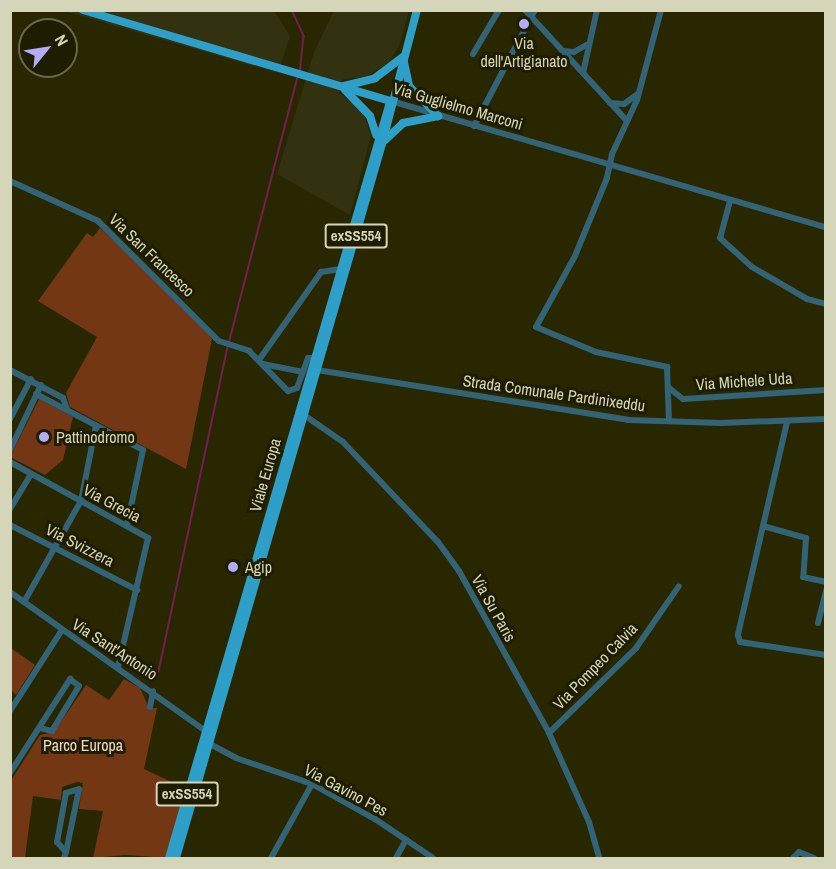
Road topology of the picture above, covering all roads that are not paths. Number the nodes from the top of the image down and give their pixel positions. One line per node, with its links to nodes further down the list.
1 (83, 10): 8 (main road, Via Guglielmo Marconi)
2 (499, 10): 12 (street)
3 (525, 10): 9 (street)
4 (535, 10): 9 (street)
5 (597, 10): 10 (street)
6 (661, 10): 16 (street)
7 (417, 11): 13 (main road, Viale Europa / exSS554)
8 (108, 14): 15 (main road, Via Guglielmo Marconi)
9 (532, 19): 11 (street); 21 (street)
10 (587, 44): 11 (street); 14 (street)
11 (562, 51): 14 (street)
12 (474, 54)
13 (404, 57): 15 (main road); 17 (main road, Viale Europa / exSS554); 19 (main road)
14 (583, 74): 18 (street)
15 (341, 87): 17 (main road, Via Guglielmo Marconi); 22 (main road)
16 (639, 94): 18 (street); 20 (street)
17 (391, 101): 19 (street, Via Guglielmo Marconi); 22 (main road, Viale Europa / exSS554)
18 (610, 103): 20 (street)
19 (438, 116): 21 (street, Via Guglielmo Marconi); 22 (main road)
20 (627, 121): 23 (street)
21 (474, 126): 23 (street, Via Guglielmo Marconi)
22 (379, 142): 27 (main road, Viale Europa / exSS554); 32 (main road, Viale Europa / exSS554)
23 (610, 163): 25 (street, Via Guglielmo Marconi); 36 (street)
24 (10, 181): 30 (street, Via San Francesco)
25 (730, 201): 26 (street, Via Guglielmo Marconi); 28 (street)
26 (825, 227)
27 (339, 268): 29 (main road, Viale Europa / exSS554); 30 (street)
28 (825, 304)
29 (313, 358): 33 (street, Via San Francesco); 69 (main road, Viale Europa / exSS554)
30 (261, 362): 33 (street, Via San Francesco); 33 (street, Via San Francesco)
31 (10, 369): 34 (street)
32 (317, 370): 40 (main road, Viale Europa / exSS554); 43 (street, Strada Comunale Pardinixeddu)
33 (303, 372)
34 (31, 379): 35 (street); 41 (street)
35 (41, 385): 38 (street); 39 (street)
36 (668, 387): 37 (street, Via Michele Uda); 43 (street)
37 (825, 390)
38 (36, 394): 39 (street); 46 (street)
39 (66, 409): 45 (street)
40 (304, 415): 70 (street, Via Su Paris); 71 (main road, Viale Europa / exSS554)
41 (10, 419)
42 (825, 419): 44 (street, Strada Comunale Pardinixeddu)
43 (669, 421): 44 (street, Strada Comunale Pardinixeddu)
44 (787, 422): 53 (street)
45 (96, 425): 49 (street); 52 (street)
46 (10, 450)
47 (10, 462): 48 (street, Via Grecia)
48 (31, 474): 49 (street, Via Grecia); 50 (street)
49 (81, 501): 52 (street, Via Grecia); 54 (street)
50 (10, 509)
51 (10, 525): 54 (street, Via Svizzera)
52 (127, 525): 57 (street, Via Grecia)
53 (763, 526): 55 (street); 63 (street)
54 (55, 547): 57 (street, Via Svizzera); 60 (street)
55 (825, 582)
56 (679, 586): 70 (street, Via Pompeo Calvia)
57 (136, 590): 64 (street, Via Grecia)
58 (825, 590): 61 (street)
59 (10, 592): 60 (street, Via Sant'Antonio)
60 (24, 602): 62 (street, Via Sant'Antonio)
61 (818, 623)
62 (62, 630): 64 (street, Via Sant'Antonio); 67 (street)
63 (825, 655)
64 (118, 667): 65 (street, Via Sant'Antonio)
65 (153, 691): 66 (street); 69 (street, Via Sant'Antonio)
66 (150, 707)
67 (10, 711)
68 (40, 728): 68 (street); 72 (street)
69 (204, 730): 76 (main road, Viale Europa / exSS554)
70 (549, 734): 81 (street, Via Su Paris)
71 (208, 743): 73 (street, Via Gavino Pes); 77 (main road, Viale Europa / exSS554)
72 (10, 773)
73 (312, 784): 74 (street, Via Gavino Pes); 78 (street)
74 (406, 840): 79 (street); 80 (street, Via Gavino Pes)
75 (65, 855): 75 (street)
76 (169, 858)
77 (176, 858)
78 (271, 858)
79 (396, 858)
80 (433, 858)
81 (599, 858)
82 (793, 858): 83 (street)
83 (814, 858)

